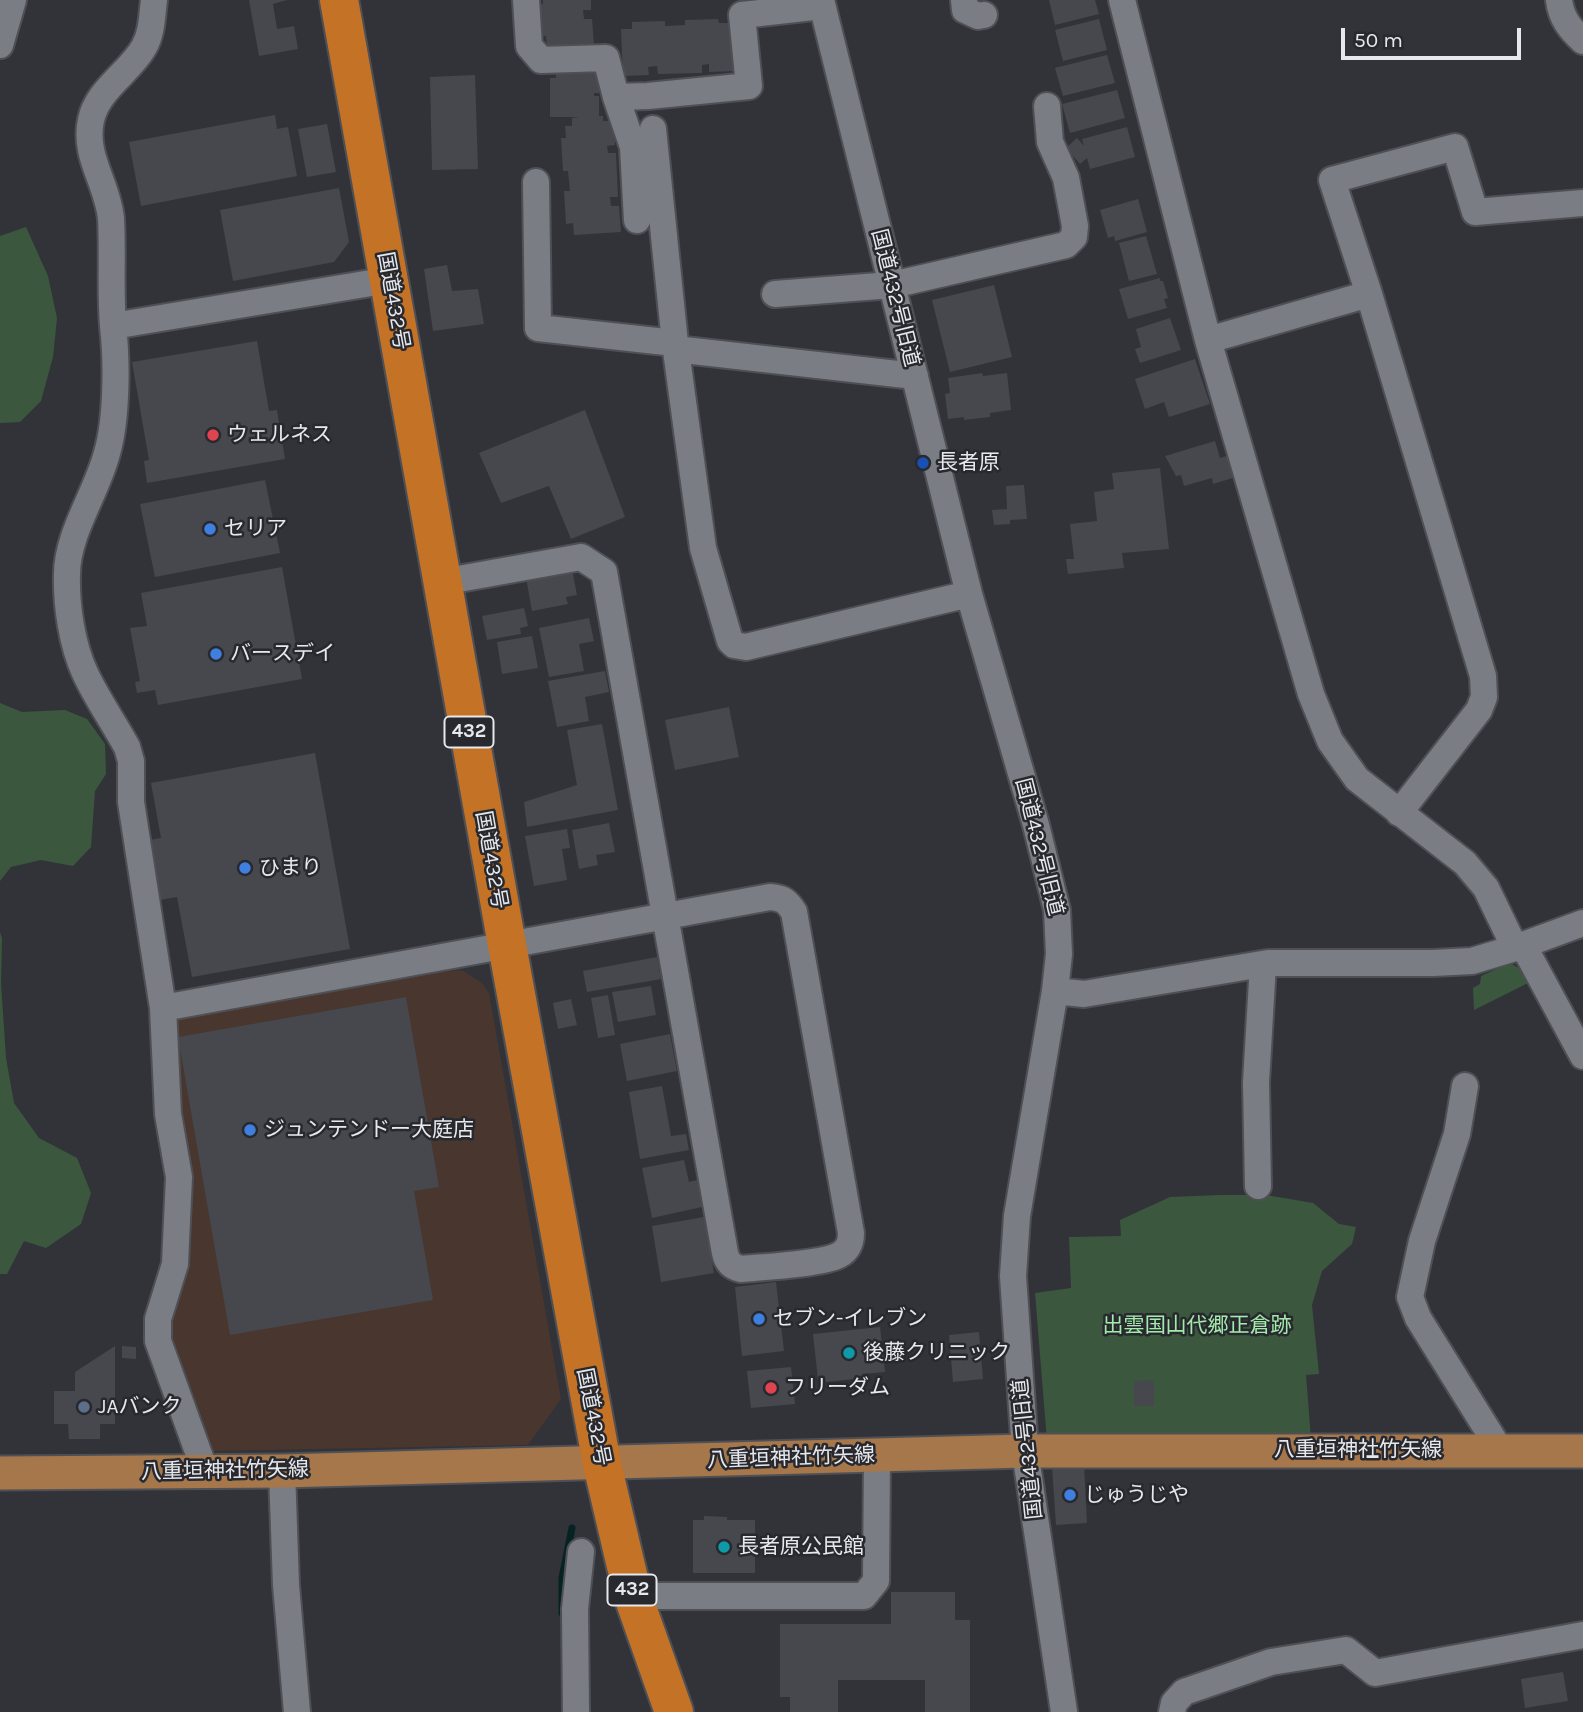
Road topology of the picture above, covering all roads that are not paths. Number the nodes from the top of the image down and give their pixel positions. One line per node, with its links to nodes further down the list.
1 (13, 0): 9 (street)
2 (154, 0): 20 (street)
3 (339, 0): 16 (highway, 国道432号 / 432)
4 (526, 0): 10 (street)
5 (1122, 0): 21 (street)
6 (1559, 0): 8 (street)
7 (822, 3): 10 (street); 17 (street, 国道432号旧道)
8 (1583, 41)
9 (0, 45)
10 (616, 97): 15 (street)
11 (1047, 106): 17 (street)
12 (653, 128): 22 (street)
13 (536, 182): 22 (street)
14 (1583, 203): 19 (street)
15 (637, 220)
16 (389, 280): 20 (street); 24 (highway, 国道432号 / 432)
17 (892, 285): 18 (street); 23 (street, 国道432号旧道)
18 (775, 294)
19 (1369, 294): 21 (street); 26 (street)
20 (113, 326): 33 (street)
21 (1209, 340): 26 (street)
22 (675, 346): 23 (street); 25 (street)
23 (915, 376): 25 (street, 国道432号旧道)
24 (442, 582): 27 (street); 29 (highway, 国道432号 / 432)
25 (970, 594): 32 (street, 国道432号旧道)
26 (1399, 813): 30 (street)
27 (665, 916): 27 (street); 29 (street)
28 (1583, 923): 30 (street)
29 (507, 945): 33 (street); 41 (highway, 国道432号 / 432)
30 (1519, 947): 31 (street); 34 (street)
31 (1263, 964): 32 (street); 36 (street)
32 (1055, 991): 38 (street, 国道432号旧道)
33 (163, 1008): 43 (street)
34 (1583, 1056)
35 (1465, 1086): 37 (street)
36 (1258, 1186)
37 (1500, 1450): 38 (main road, 八重垣神社竹矢線); 39 (main road, 八重垣神社竹矢線)
38 (1025, 1451): 40 (main road, 八重垣神社竹矢線); 51 (street, 国道432号旧道)
39 (1583, 1451)
40 (877, 1456): 41 (main road, 八重垣神社竹矢線); 46 (street)
41 (602, 1464): 42 (main road, 八重垣神社竹矢線); 46 (highway, 国道432号 / 432)
42 (282, 1471): 43 (main road, 八重垣神社竹矢線); 48 (street)
43 (205, 1472): 44 (main road, 八重垣神社竹矢線)
44 (0, 1474)
45 (581, 1552): 49 (street)
46 (634, 1596): 50 (highway, 国道432号 / 432)
47 (1583, 1635): 52 (street)
48 (297, 1712)
49 (576, 1712)
50 (674, 1712)
51 (1063, 1712)
52 (1171, 1712)

